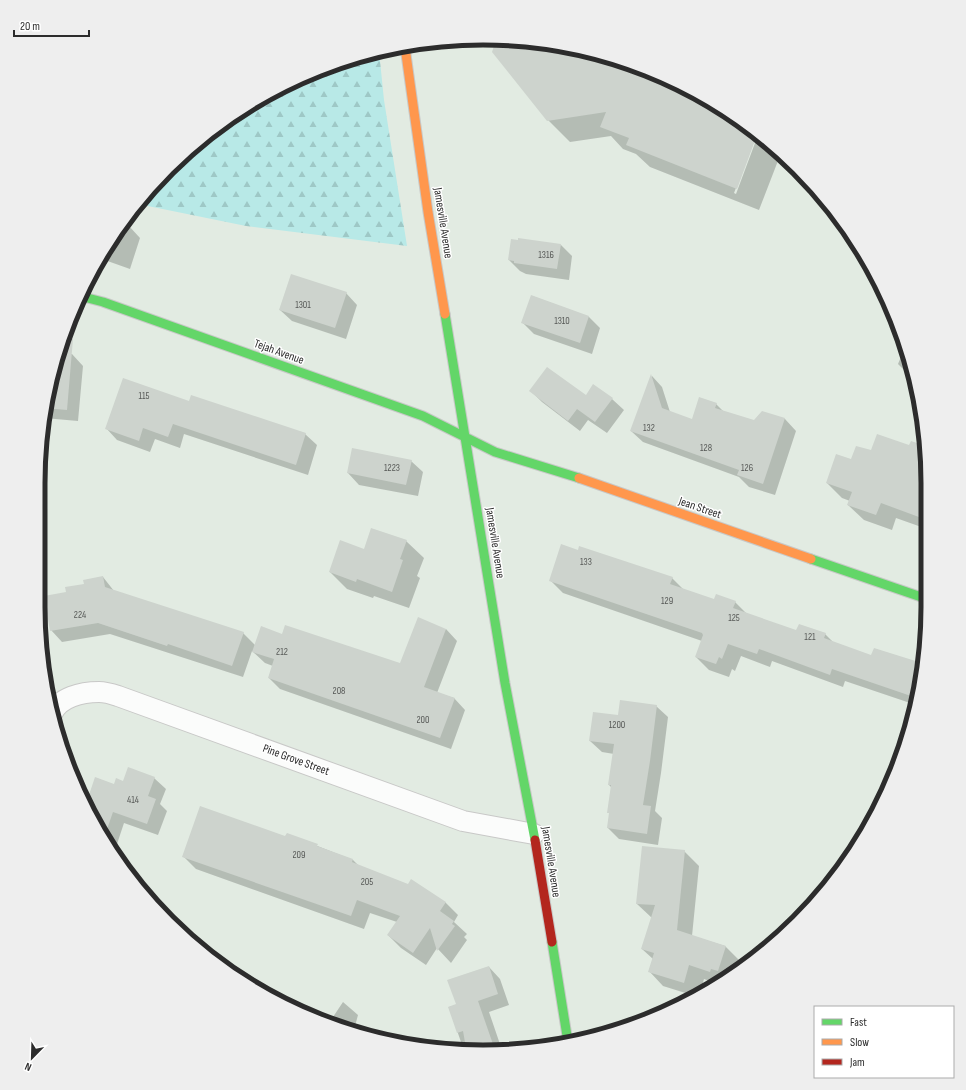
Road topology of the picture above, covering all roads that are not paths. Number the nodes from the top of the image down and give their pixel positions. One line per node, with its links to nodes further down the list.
1 (406, 52): 3 (street, Jamesville Avenue)
2 (86, 298): 3 (street, Tejah Avenue)
3 (466, 439): 4 (street, Jean Street); 6 (street, Jamesville Avenue)
4 (921, 597)
5 (57, 708): 6 (street, Pine Grove Street)
6 (534, 834): 7 (street, Jamesville Avenue)
7 (567, 1037)

